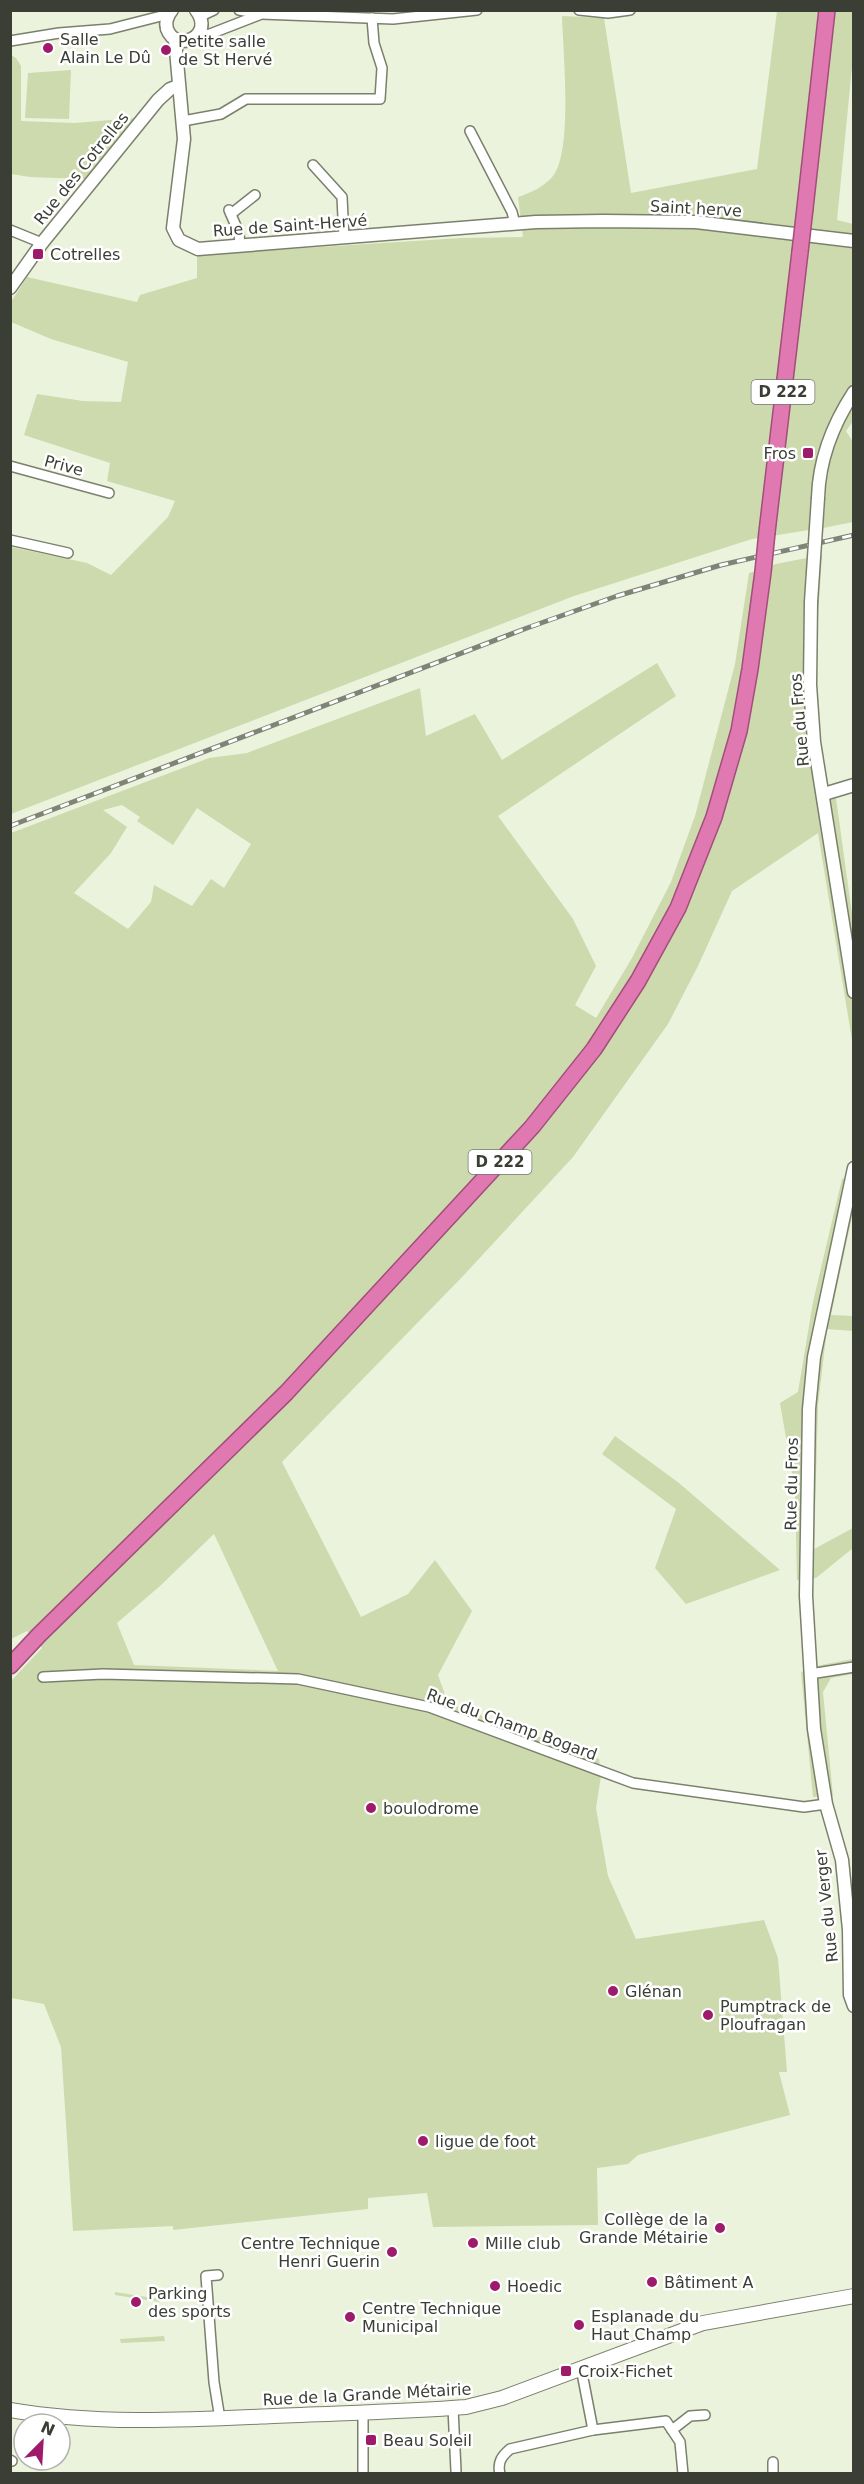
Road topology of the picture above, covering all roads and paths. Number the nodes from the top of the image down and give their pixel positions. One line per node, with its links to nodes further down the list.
1 (214, 10): 7 (street)
2 (239, 10): 8 (street)
3 (477, 10): 9 (street)
4 (579, 10): 5 (street)
5 (630, 10)
6 (827, 10): 37 (highway, D 222, bridge)
7 (199, 14): 12 (street)
8 (261, 14): 11 (street); 12 (street)
9 (406, 14): 11 (street)
10 (170, 15): 13 (street); 14 (street)
11 (372, 18): 16 (street)
12 (193, 38): 13 (street); 15 (street)
13 (175, 39): 15 (street)
14 (10, 41)
15 (177, 81): 16 (street, Rue de Saint-Hervé); 25 (street, Rue des Cotrelles)
16 (183, 121): 26 (street, Rue de Saint-Hervé)
17 (470, 131): 21 (street)
18 (313, 165): 23 (street)
19 (255, 195): 26 (street)
20 (536, 222): 21 (street, Rue de Saint-Hervé); 24 (street, Saint herve)
21 (515, 224): 23 (street, Rue de Saint-Hervé)
22 (10, 230): 25 (street)
23 (344, 238): 26 (street, Rue de Saint-Hervé)
24 (854, 241)
25 (42, 243): 27 (street, Rue des Cotrelles)
26 (240, 246)
27 (10, 288)
28 (854, 392): 34 (street, Rue du Fros, bridge)
29 (10, 466): 30 (street, Prive)
30 (109, 493)
31 (10, 540): 32 (street)
32 (68, 553)
33 (854, 785): 34 (street)
34 (824, 794): 35 (street, Rue du Fros)
35 (854, 992)
36 (854, 1168): 41 (street, Rue du Fros)
37 (39, 1635): 38 (highway, D 222); 39 (highway, D 222)
38 (10, 1656)
39 (10, 1666)
40 (854, 1667): 41 (street)
41 (810, 1674): 43 (street, Rue du Fros)
42 (43, 1677): 43 (street, Rue du Champ Bogard)
43 (826, 1804): 44 (street, Rue du Verger)
44 (851, 1930): 45 (street, Rue du Verger)
45 (854, 2006)
46 (218, 2275): 53 (street)
47 (854, 2296): 48 (main road, Rue de la Grande Métairie)
48 (581, 2367): 49 (main road, Rue de la Grande Métairie); 54 (street)
49 (453, 2408): 51 (main road, Rue de la Grande Métairie); 57 (street)
50 (10, 2410): 53 (main road, Rue de la Grande Métairie)
51 (363, 2413): 53 (main road, Rue de la Grande Métairie); 58 (street)
52 (705, 2415): 55 (street)
53 (220, 2419)
54 (593, 2430): 55 (street); 59 (street)
55 (672, 2430): 60 (street)
56 (773, 2462): 61 (street)
57 (456, 2471)
58 (363, 2474)
59 (500, 2474)
60 (683, 2474)
61 (773, 2474)

